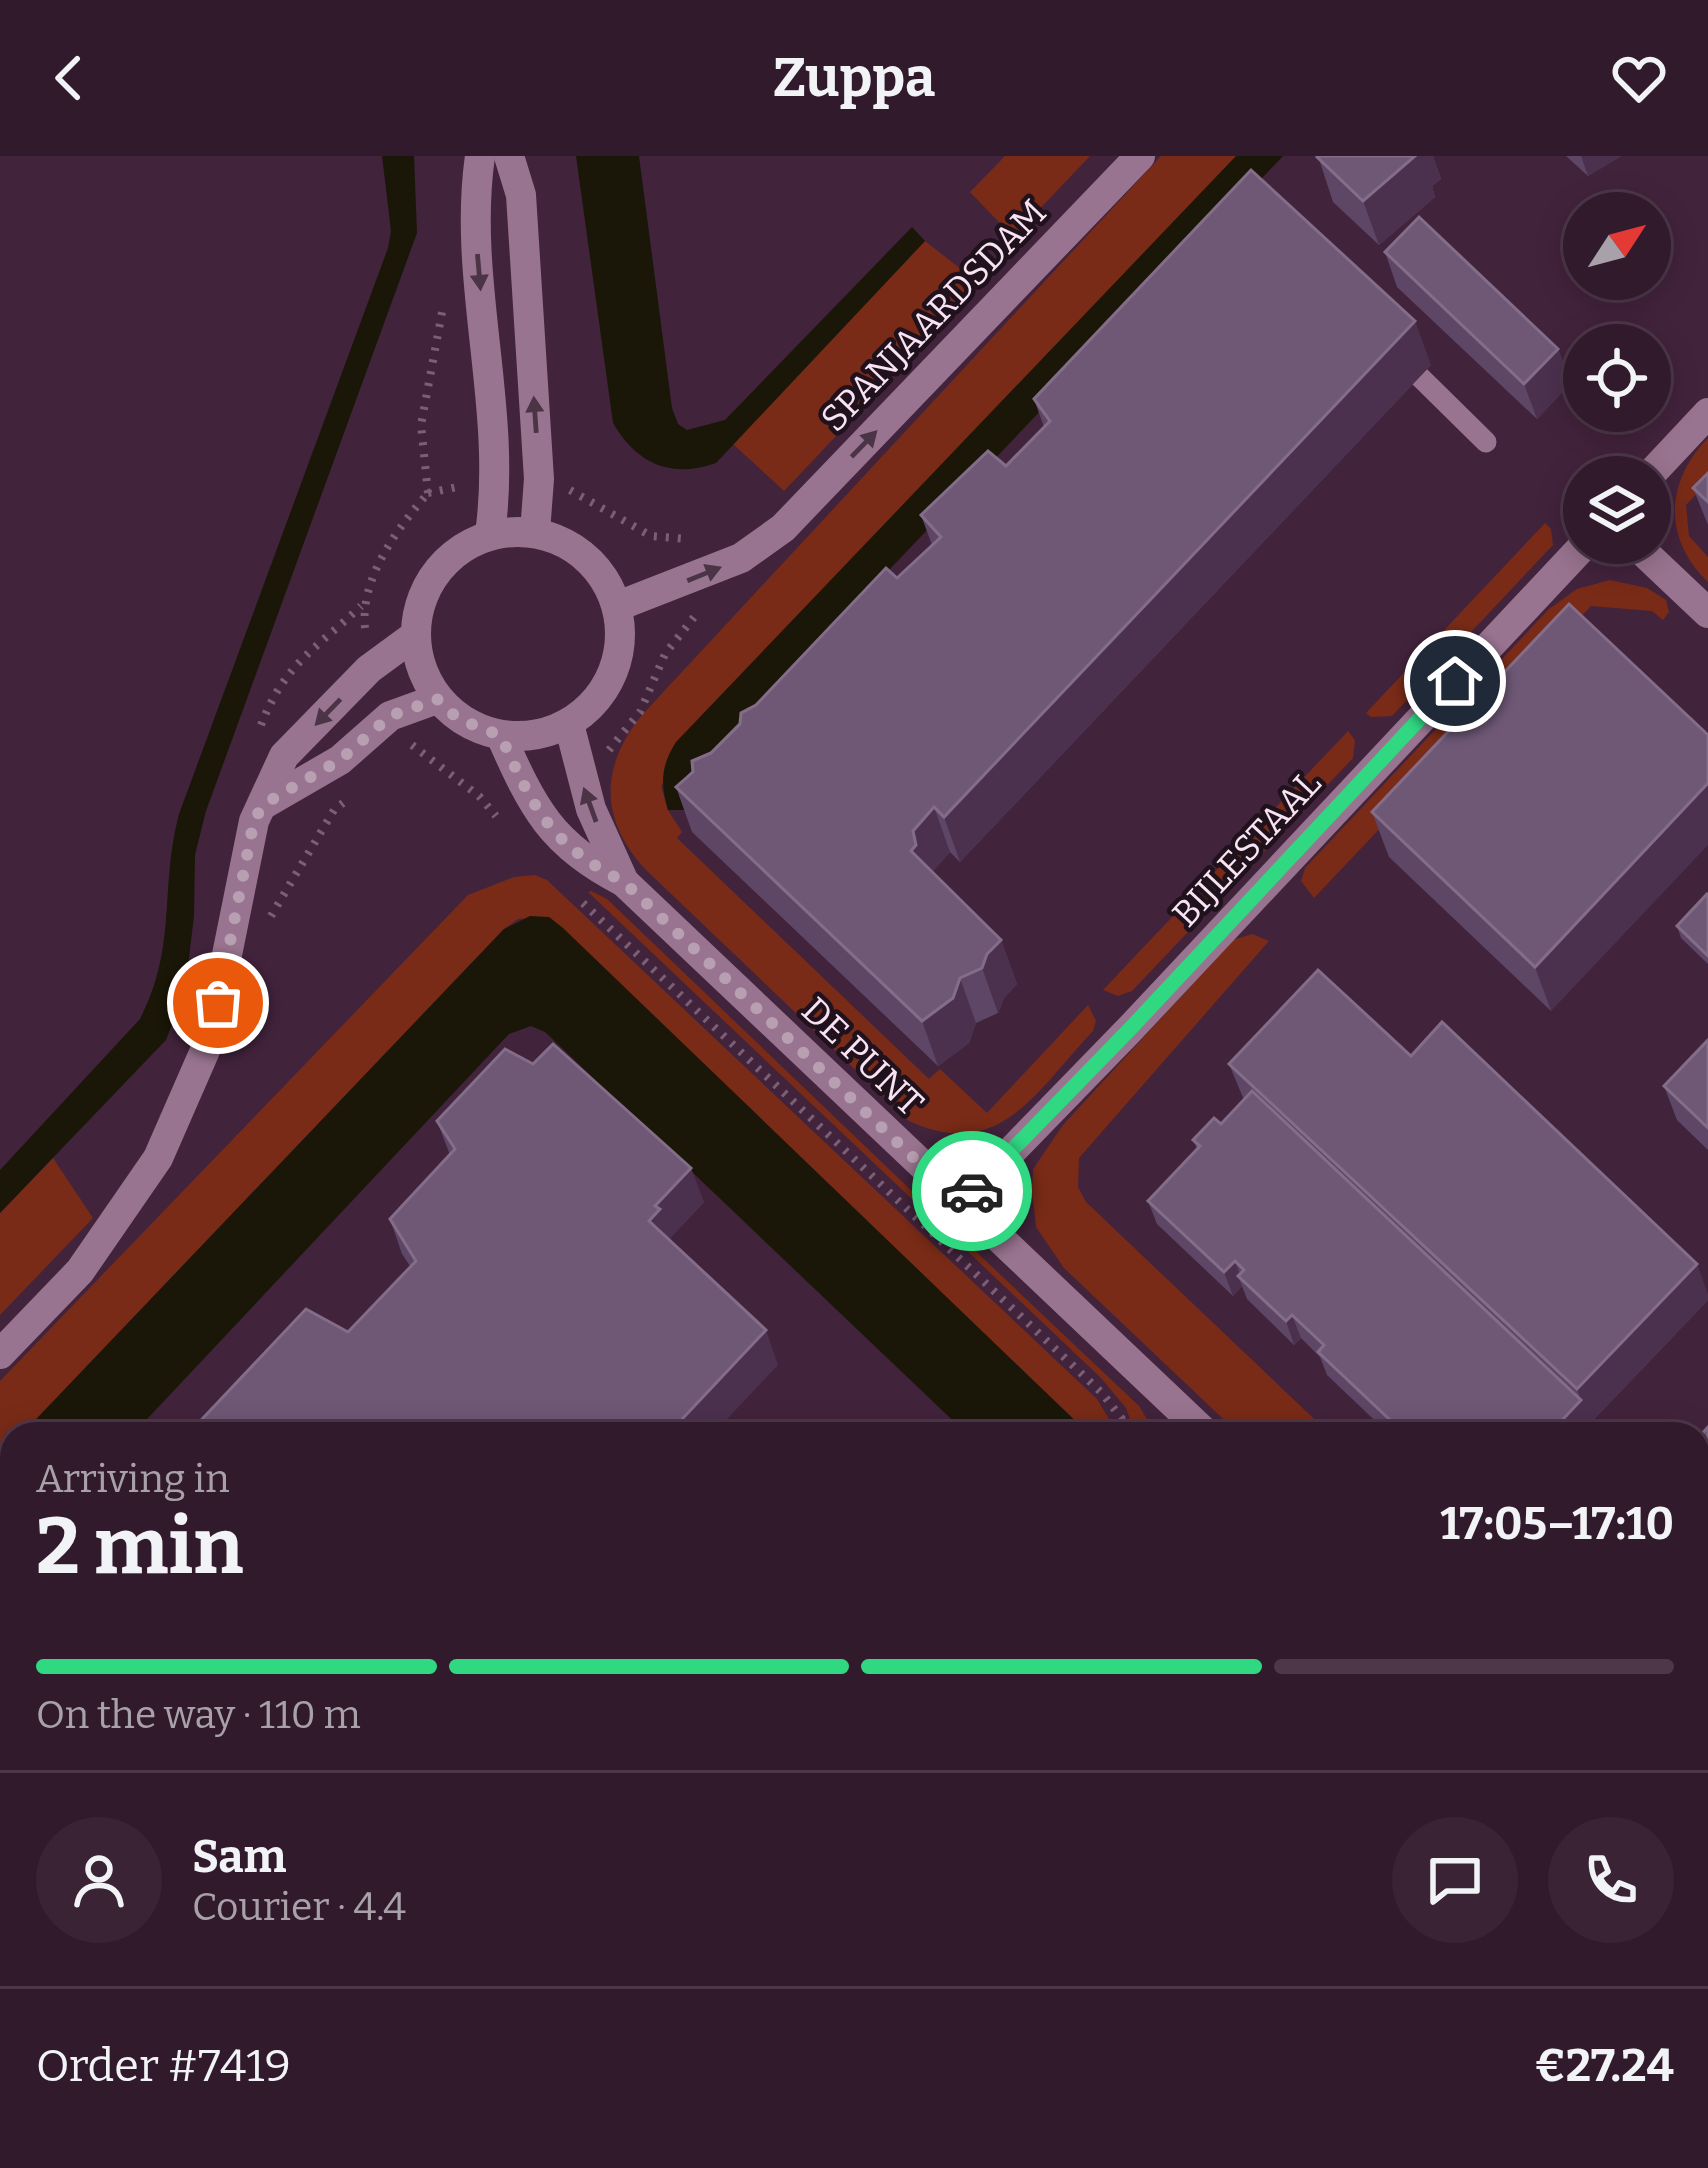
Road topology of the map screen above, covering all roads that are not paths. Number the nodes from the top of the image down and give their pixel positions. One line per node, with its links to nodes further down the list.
1 (480, 156): 9 (street, one-way to 9)
2 (509, 156): 8 (street, one-way to 2)
3 (1140, 156): 12 (street, SPANJAARDSDAM, one-way to 3)
4 (1420, 377): 6 (lane)
5 (1708, 413): 7 (street)
6 (1486, 442)
7 (1668, 456)
8 (535, 532): 9 (street); 12 (street)
9 (490, 534): 14 (street)
10 (1566, 564): 20 (street, BIJLESTAAL)
11 (1656, 564): 13 (street)
12 (619, 606): 16 (street)
13 (1708, 613)
14 (414, 637): 15 (street); 18 (street, one-way to 18)
15 (437, 699): 17 (street); 18 (street)
16 (569, 724): 17 (street); 19 (street, DE PUNT, one-way to 16)
17 (501, 736): 19 (street, DE PUNT)
18 (264, 804): 21 (street)
19 (624, 882): 20 (street, DE PUNT)
20 (961, 1203): 22 (street, DE PUNT)
21 (0, 1354)
22 (1193, 1422)

